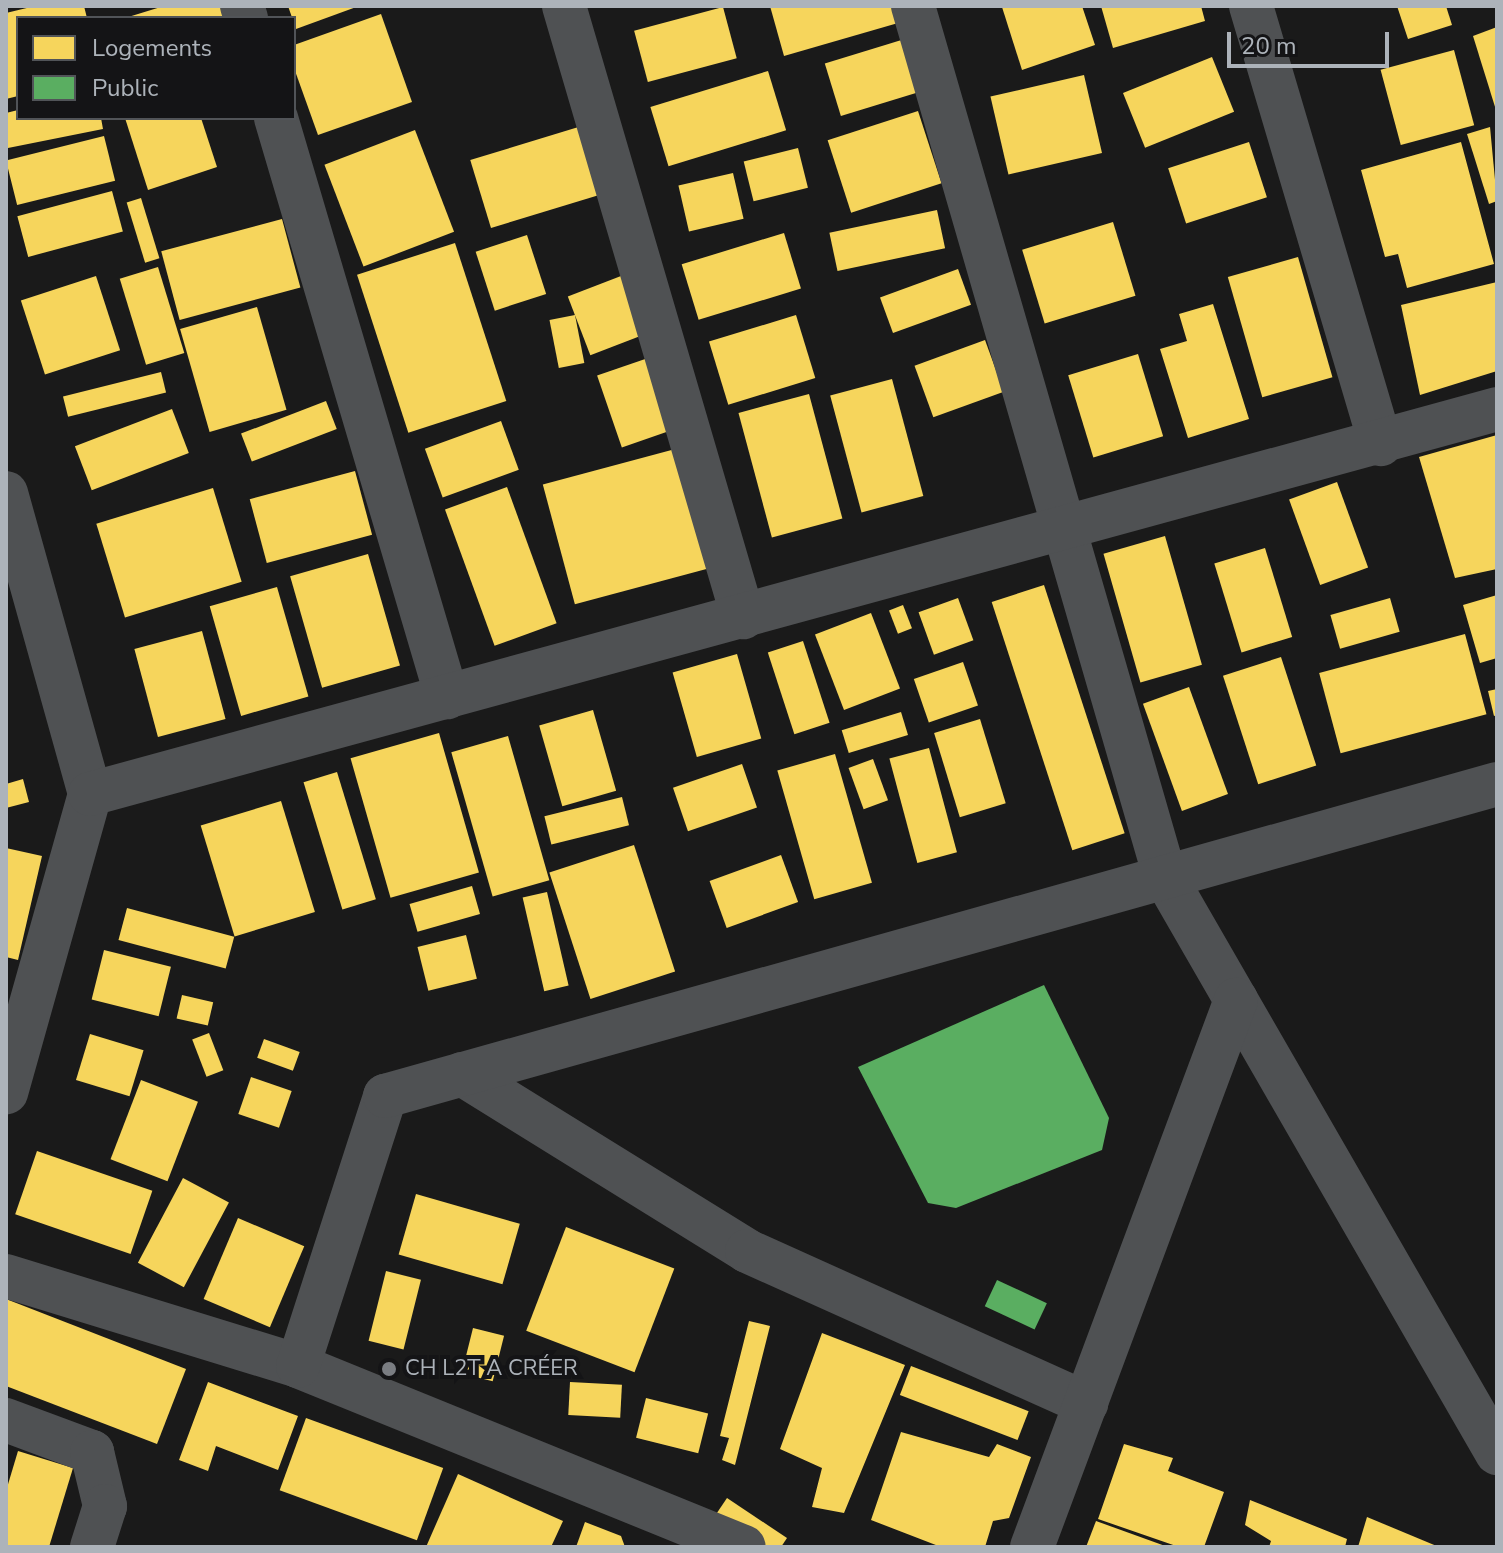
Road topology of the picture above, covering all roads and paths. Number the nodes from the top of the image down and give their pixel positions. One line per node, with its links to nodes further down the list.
1 (564, 6): 9 (street)
2 (913, 6): 8 (street)
3 (1251, 6): 6 (street)
4 (277, 120): 10 (street)
5 (1497, 409): 6 (street)
6 (1381, 444): 8 (street)
7 (6, 493): 12 (street)
8 (1064, 530): 9 (street); 13 (street)
9 (743, 617): 10 (street)
10 (447, 697): 12 (street)
11 (1497, 784): 13 (street)
12 (90, 794): 16 (street)
13 (1165, 877): 14 (street); 15 (street)
14 (1236, 1000): 19 (street); 21 (street)
15 (462, 1074): 18 (street); 19 (street)
16 (6, 1092)
17 (6, 1276): 18 (street)
18 (298, 1366): 23 (street)
19 (1086, 1403): 24 (street)
20 (6, 1420): 22 (street)
21 (1497, 1453)
22 (92, 1547)
23 (744, 1547)
24 (1032, 1547)

